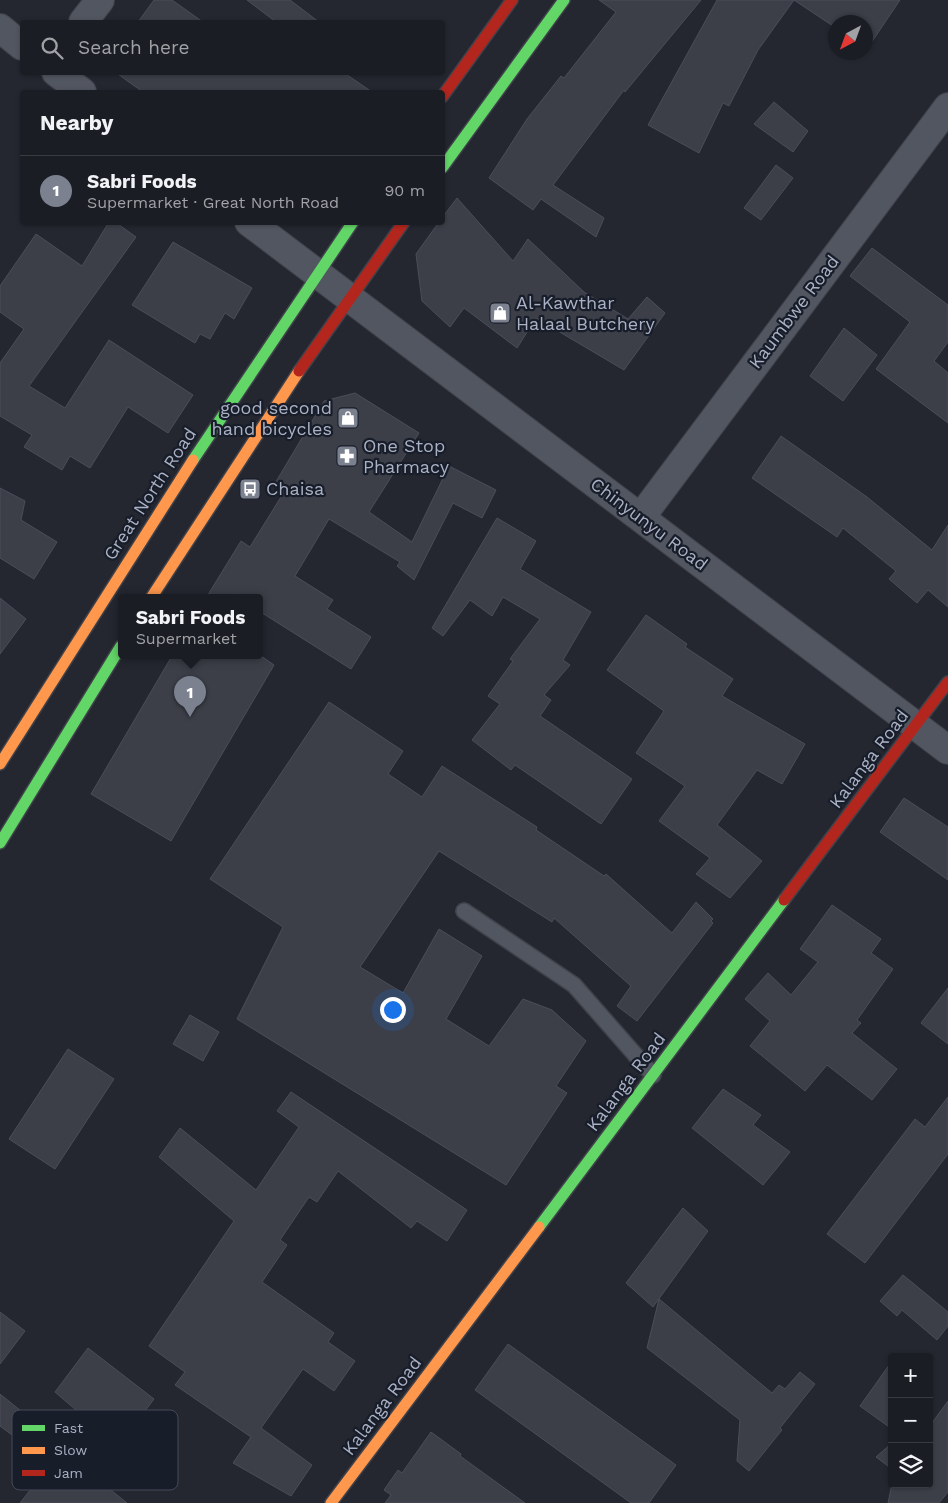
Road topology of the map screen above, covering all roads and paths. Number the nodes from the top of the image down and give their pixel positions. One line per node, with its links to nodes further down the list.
1 (100, 0): 4 (street)
2 (512, 0): 9 (main road)
3 (564, 0): 11 (main road)
4 (85, 20)
5 (0, 28): 6 (street)
6 (20, 44)
7 (60, 75): 8 (street)
8 (79, 90)
9 (445, 93)
10 (948, 107): 17 (street, Kaumbwe Road)
11 (445, 164)
12 (253, 225): 15 (street, Chinyunyu Road)
13 (351, 225): 15 (main road, Great North Road)
14 (402, 225): 16 (main road)
15 (316, 274): 16 (street, Chinyunyu Road); 23 (main road, Great North Road)
16 (350, 297): 17 (street, Chinyunyu Road); 18 (main road)
17 (641, 517): 21 (street, Chinyunyu Road)
18 (153, 594)
19 (118, 651): 24 (main road)
20 (948, 682): 21 (main road, Kalanga Road)
21 (916, 726): 22 (street, Chinyunyu Road); 26 (main road, Kalanga Road)
22 (948, 750)
23 (0, 764)
24 (0, 843)
25 (464, 912): 26 (lane)
26 (653, 1076): 27 (main road, Kalanga Road)
27 (331, 1503)

